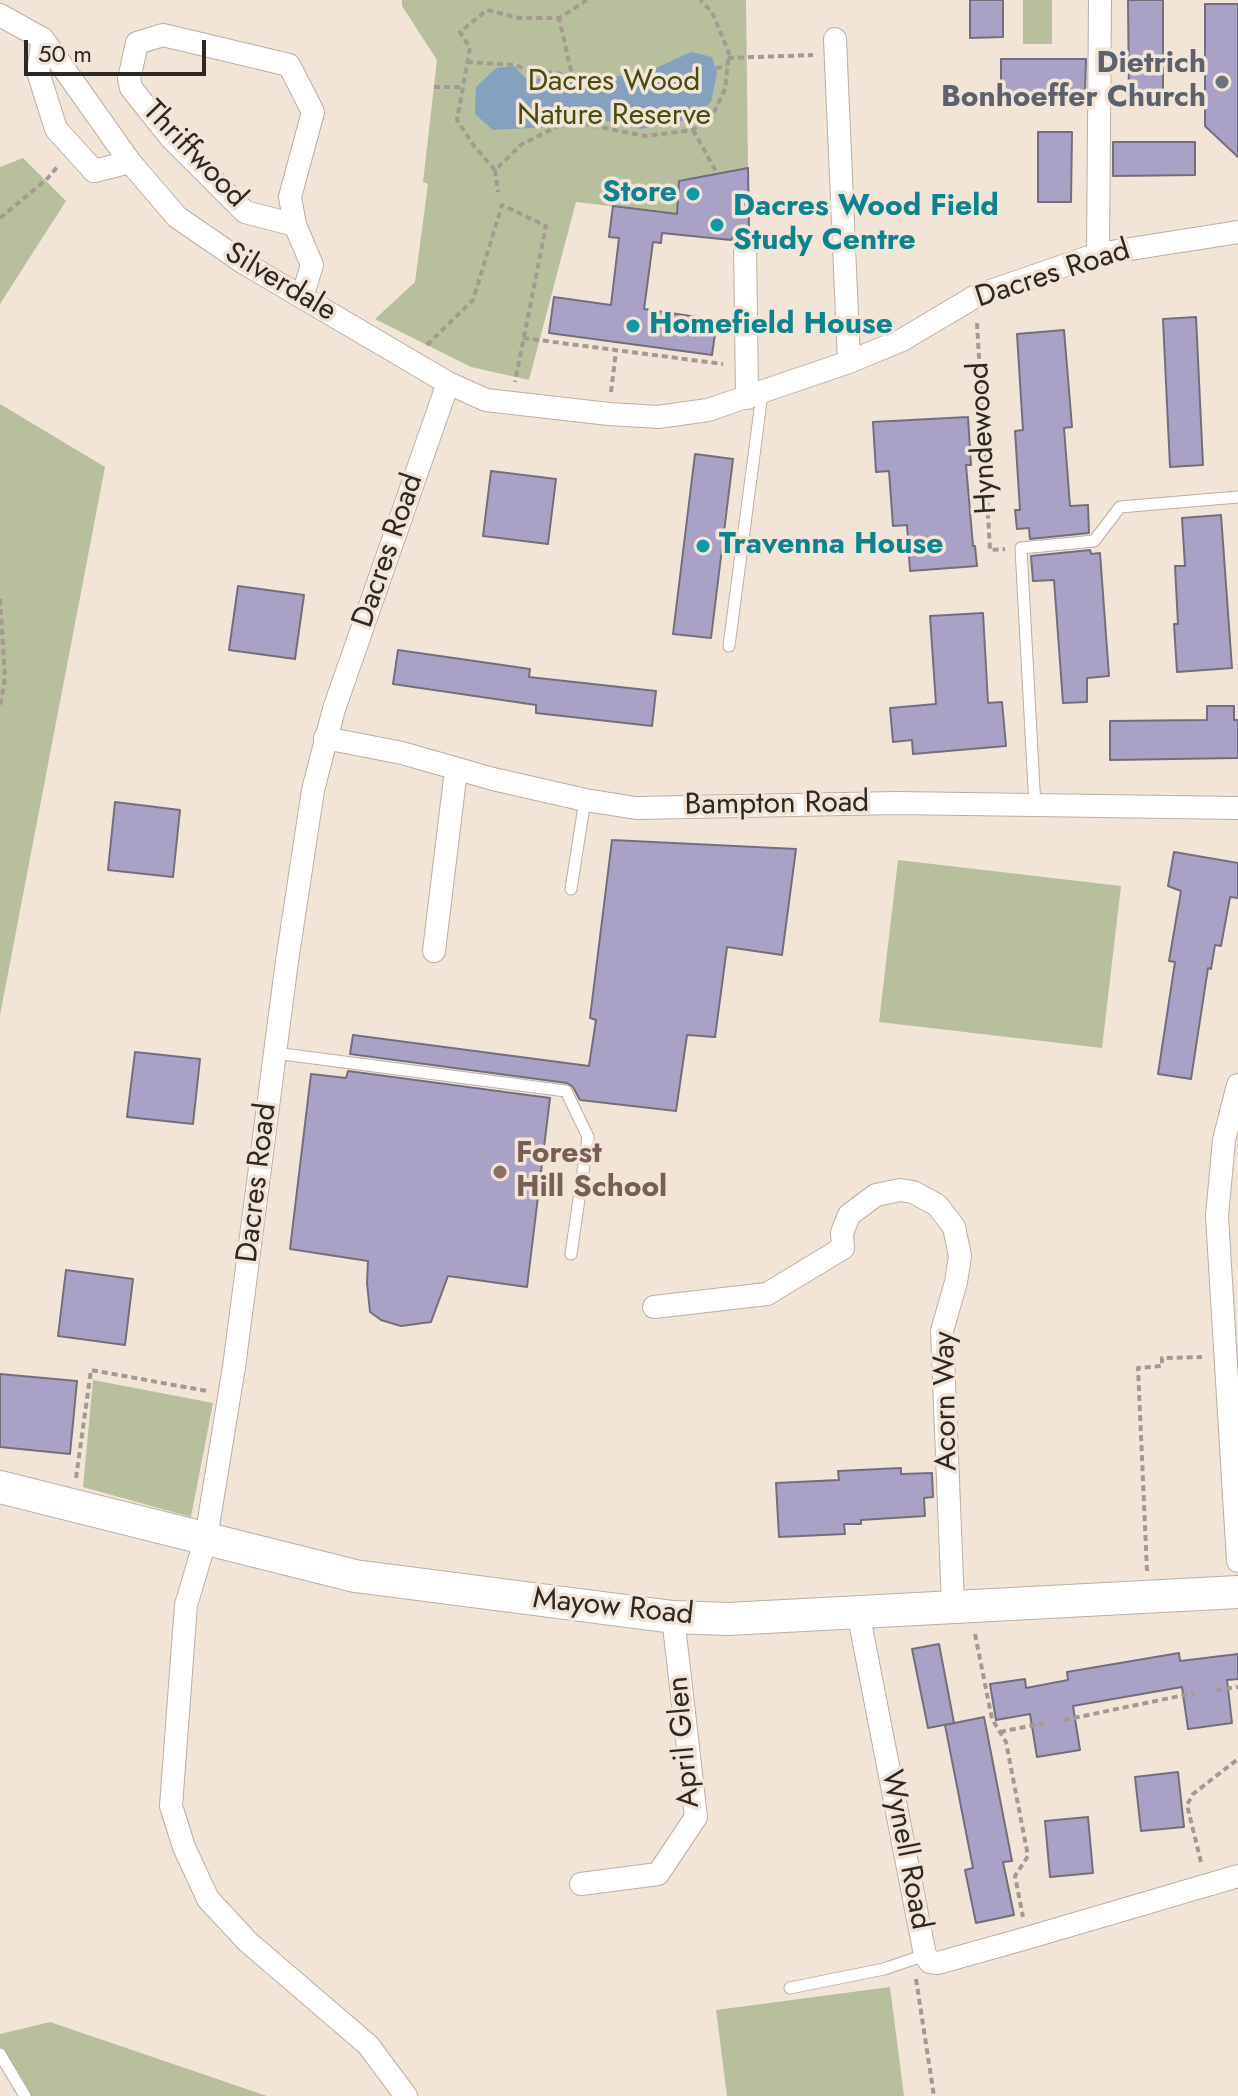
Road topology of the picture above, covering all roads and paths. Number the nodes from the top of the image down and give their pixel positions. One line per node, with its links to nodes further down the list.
1 (587, 0): 5 (path)
2 (700, 0): 8 (path)
3 (1100, 0): 24 (street)
4 (0, 15): 6 (street, Silverdale)
5 (559, 18): 9 (path); 9 (path)
6 (43, 39): 15 (street); 16 (street, Silverdale)
7 (835, 47): 8 (path); 30 (street)
8 (728, 58): 10 (path)
9 (466, 62): 13 (path)
10 (727, 66): 11 (path); 14 (path)
11 (716, 68)
12 (434, 87): 13 (path)
13 (463, 87): 17 (path)
14 (693, 130): 17 (path); 18 (path)
15 (73, 148): 16 (street); 20 (path)
16 (130, 162): 26 (street, Silverdale)
17 (495, 170): 19 (path)
18 (717, 173)
19 (498, 192)
20 (0, 218)
21 (295, 225): 21 (street, Thriffwood); 26 (street, Thriffwood)
22 (1238, 232): 24 (street, Dacres Road)
23 (745, 242): 31 (street)
24 (1098, 254): 25 (street, Dacres Road)
25 (976, 296): 30 (street, Dacres Road); 37 (path, Hyndewood)
26 (302, 297): 29 (street, Silverdale)
27 (523, 338): 28 (path); 29 (path); 34 (path)
28 (616, 351): 31 (path); 35 (path)
29 (411, 360): 32 (street, Silverdale)
30 (849, 362): 33 (street, Dacres Road)
31 (746, 367): 33 (street)
32 (448, 383): 34 (street, Dacres Road); 41 (street, Dacres Road)
33 (754, 396): 35 (street, Dacres Road); 39 (lane)
34 (511, 404): 35 (street, Dacres Road)
35 (609, 414)
36 (1238, 497): 37 (lane, Hyndewood)
37 (1021, 548): 44 (lane, Hyndewood)
38 (0, 599): 40 (path)
39 (729, 646)
40 (0, 707)
41 (325, 738): 42 (street, Bampton Road); 48 (street, Dacres Road)
42 (456, 770): 43 (street, Bampton Road); 47 (street)
43 (585, 800): 44 (street, Bampton Road); 46 (lane)
44 (1035, 807): 45 (street, Bampton Road)
45 (1238, 808)
46 (571, 889)
47 (434, 951)
48 (275, 1053): 50 (lane); 53 (street, Dacres Road)
49 (1238, 1085): 52 (street)
50 (571, 1254)
51 (654, 1307): 60 (street, Acorn Way)
52 (1224, 1356): 57 (street); 59 (path)
53 (229, 1395): 55 (path); 56 (street, Dacres Road)
54 (0, 1487): 55 (street, Mayow Road)
55 (72, 1505): 56 (street, Mayow Road)
56 (206, 1538): 62 (street, Mayow Road); 78 (street, Dacres Road)
57 (1238, 1561)
58 (1238, 1592): 59 (street, Mayow Road)
59 (1149, 1596): 60 (street, Mayow Road)
60 (961, 1605): 61 (street, Mayow Road); 68 (path)
61 (858, 1612): 62 (street, Mayow Road); 74 (street, Wynell Road)
62 (673, 1617): 71 (street, April Glen)
63 (1238, 1687): 64 (path)
64 (1216, 1690)
65 (1194, 1693): 66 (path)
66 (1064, 1720)
67 (1044, 1723): 68 (path)
68 (1000, 1732): 73 (path)
69 (1238, 1759): 72 (path)
70 (1238, 1876): 72 (street, Wynell Road)
71 (581, 1884)
72 (1208, 1884): 73 (street, Wynell Road)
73 (1027, 1938): 74 (street, Wynell Road)
74 (928, 1958): 75 (lane); 79 (path)
75 (790, 1988)
76 (0, 2054): 77 (lane)
77 (25, 2096)
78 (406, 2096)
79 (934, 2096)

